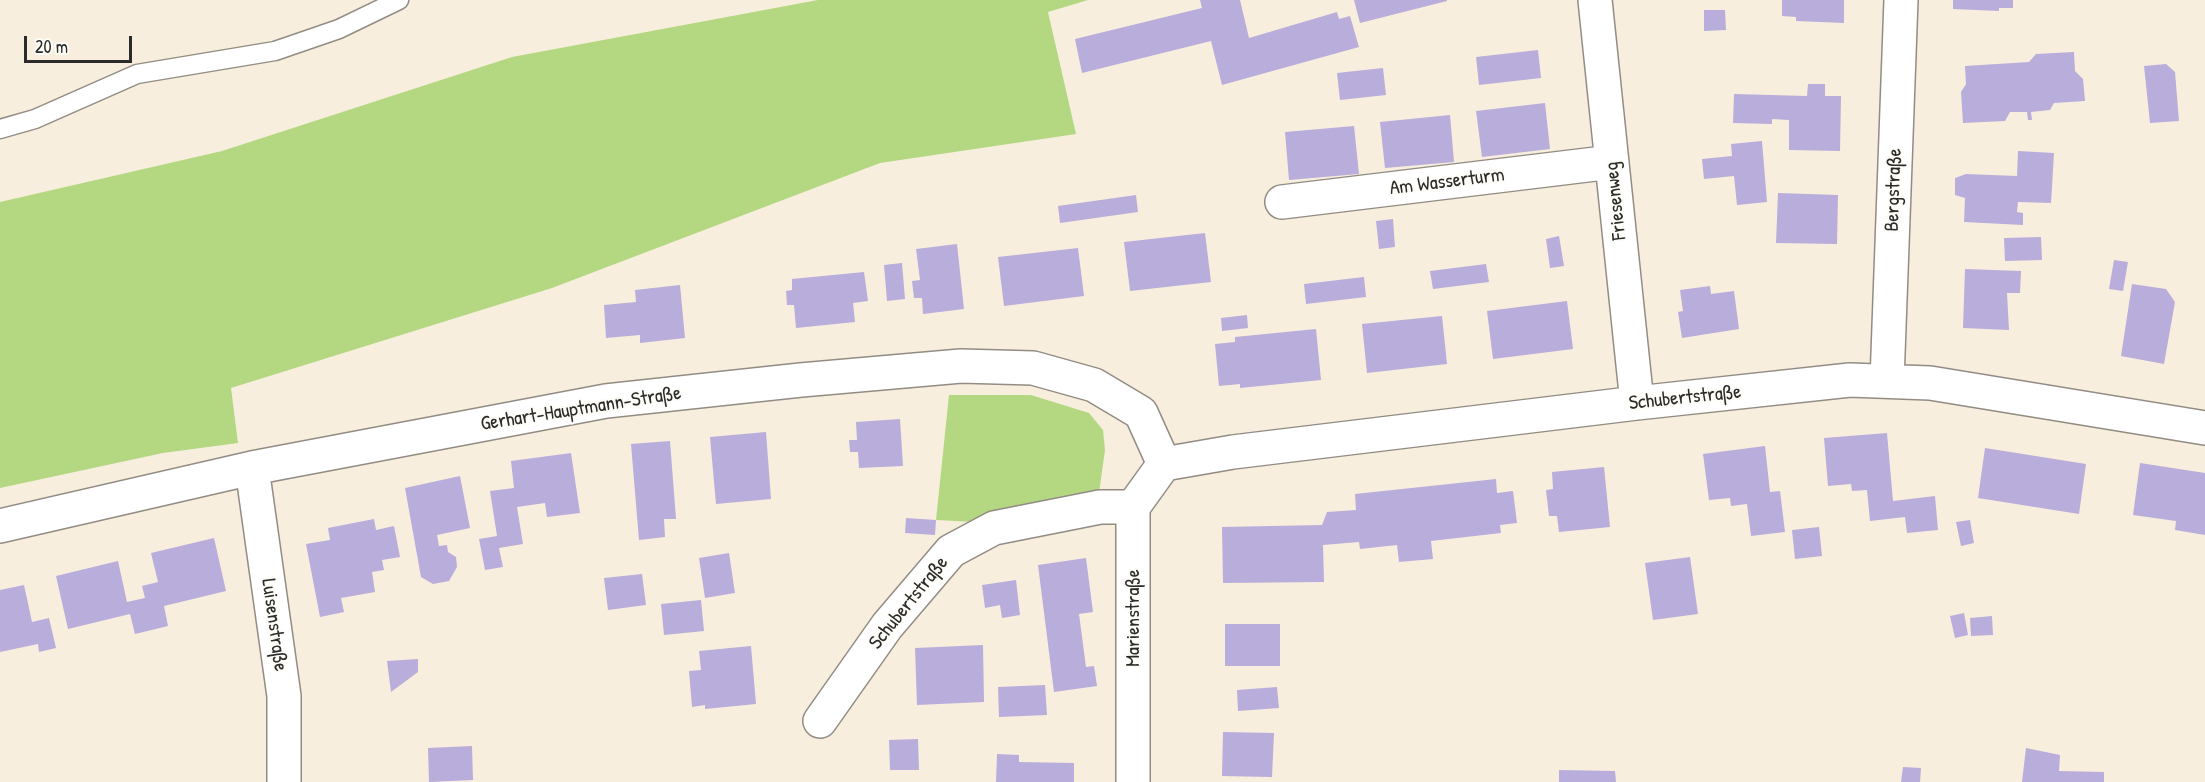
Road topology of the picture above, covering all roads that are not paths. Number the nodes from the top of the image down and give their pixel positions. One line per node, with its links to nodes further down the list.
1 (399, 0): 4 (lane)
2 (1595, 0): 5 (street, Friesenweg)
3 (1901, 0): 7 (street, Bergstraße)
4 (0, 129)
5 (1612, 162): 6 (street, Am Wasserturm); 8 (street, Friesenweg)
6 (1282, 202)
7 (1887, 381): 8 (street, Schubertstraße); 9 (street, Schubertstraße)
8 (1637, 403): 10 (street, Schubertstraße)
9 (2205, 428)
10 (1164, 464): 11 (street, Gerhart-Hauptmann-Straße); 12 (street)
11 (252, 468): 13 (street, Gerhart-Hauptmann-Straße); 15 (street, Luisenstraße)
12 (1133, 507): 14 (street, Schubertstraße); 16 (street, Marienstraße)
13 (0, 526)
14 (820, 721)
15 (284, 782)
16 (1133, 782)

